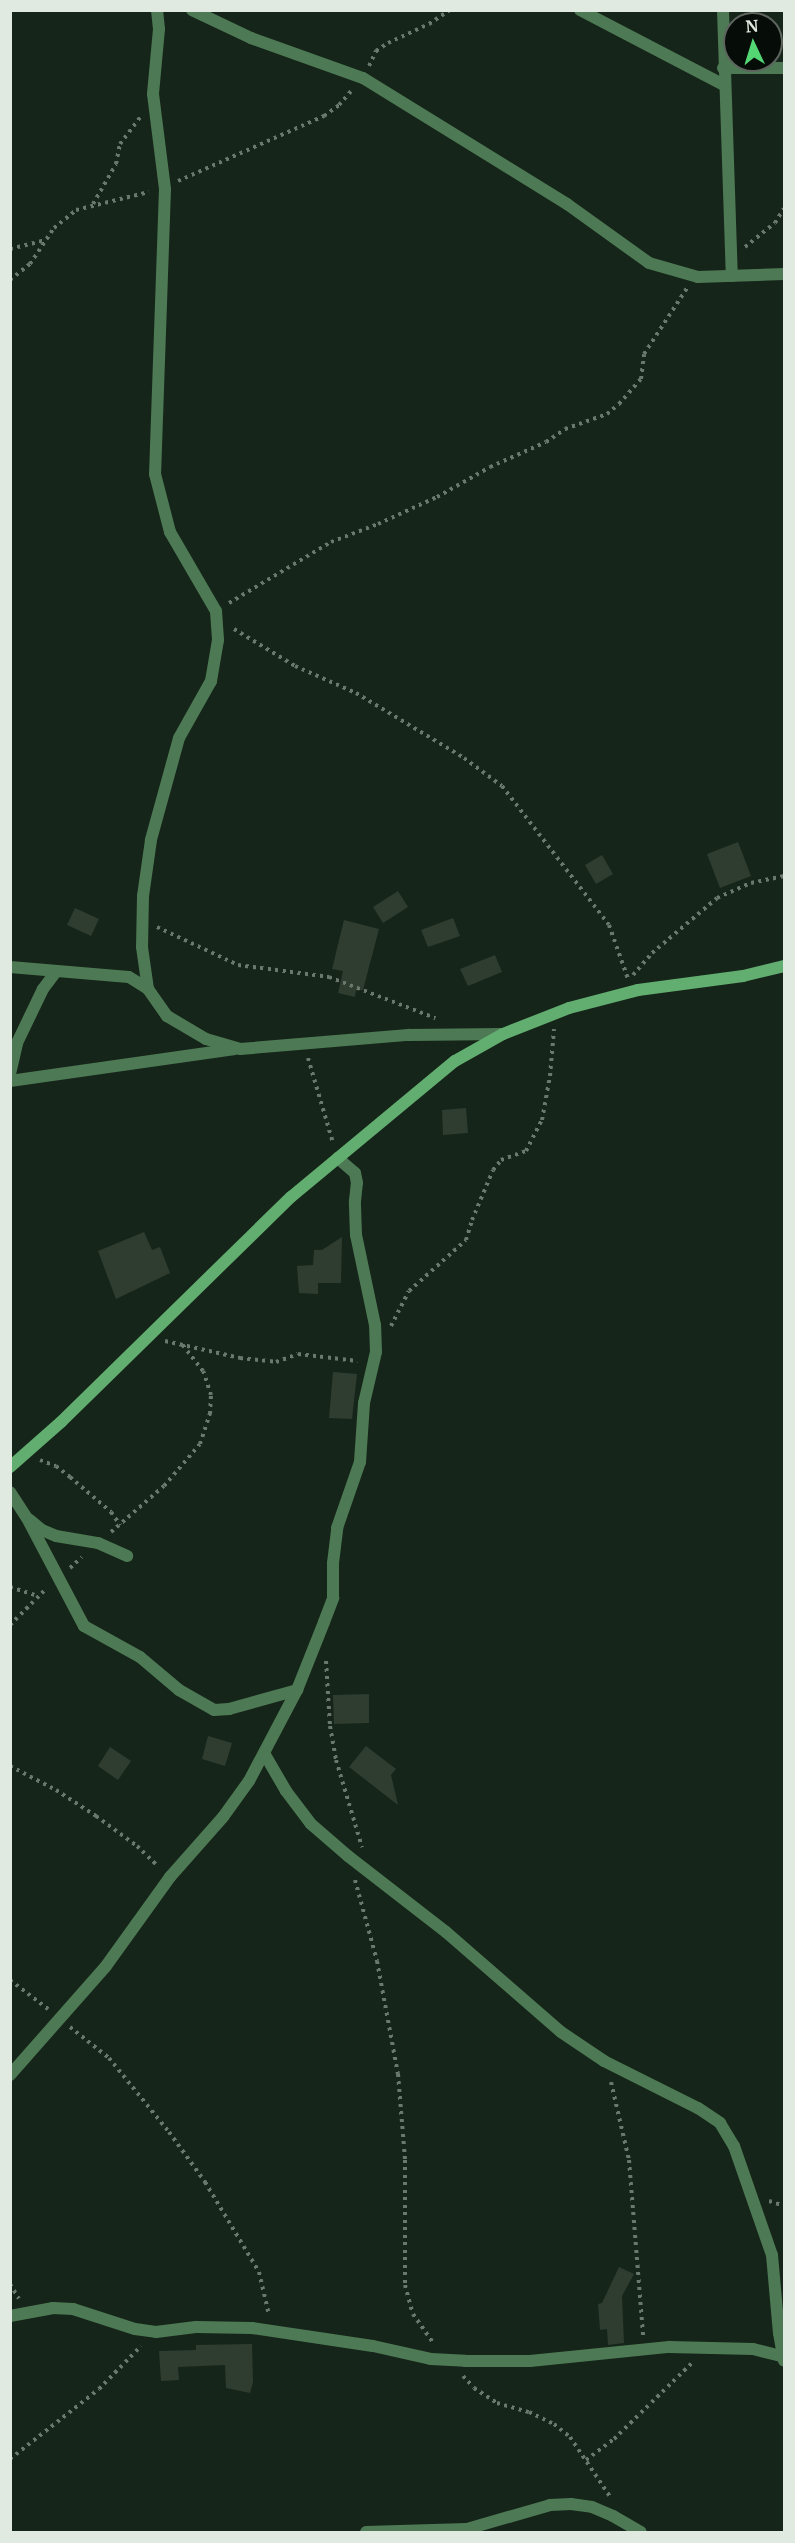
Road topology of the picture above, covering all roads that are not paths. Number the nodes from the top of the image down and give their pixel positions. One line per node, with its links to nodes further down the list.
1 (157, 10): 11 (street)
2 (192, 10): 7 (street)
3 (580, 10): 5 (street)
4 (723, 72): 5 (street)
5 (724, 85): 7 (street)
6 (784, 274): 7 (street)
7 (732, 276)
8 (784, 966): 12 (street)
9 (10, 968): 10 (street)
10 (56, 972): 11 (street); 13 (street)
11 (148, 989): 14 (street)
12 (502, 1034): 14 (street); 17 (street)
13 (14, 1046): 15 (street)
14 (240, 1049): 16 (street)
15 (10, 1074)
16 (10, 1081)
17 (338, 1158): 18 (street); 22 (street)
18 (10, 1467)
19 (10, 1492): 20 (street)
20 (27, 1518): 21 (street); 22 (street)
21 (127, 1556)
22 (297, 1690): 23 (street)
23 (264, 1753): 24 (street); 26 (street)
24 (10, 2075)
25 (10, 2316): 26 (street)
26 (784, 2359)
27 (366, 2532): 28 (street)
28 (641, 2532)

